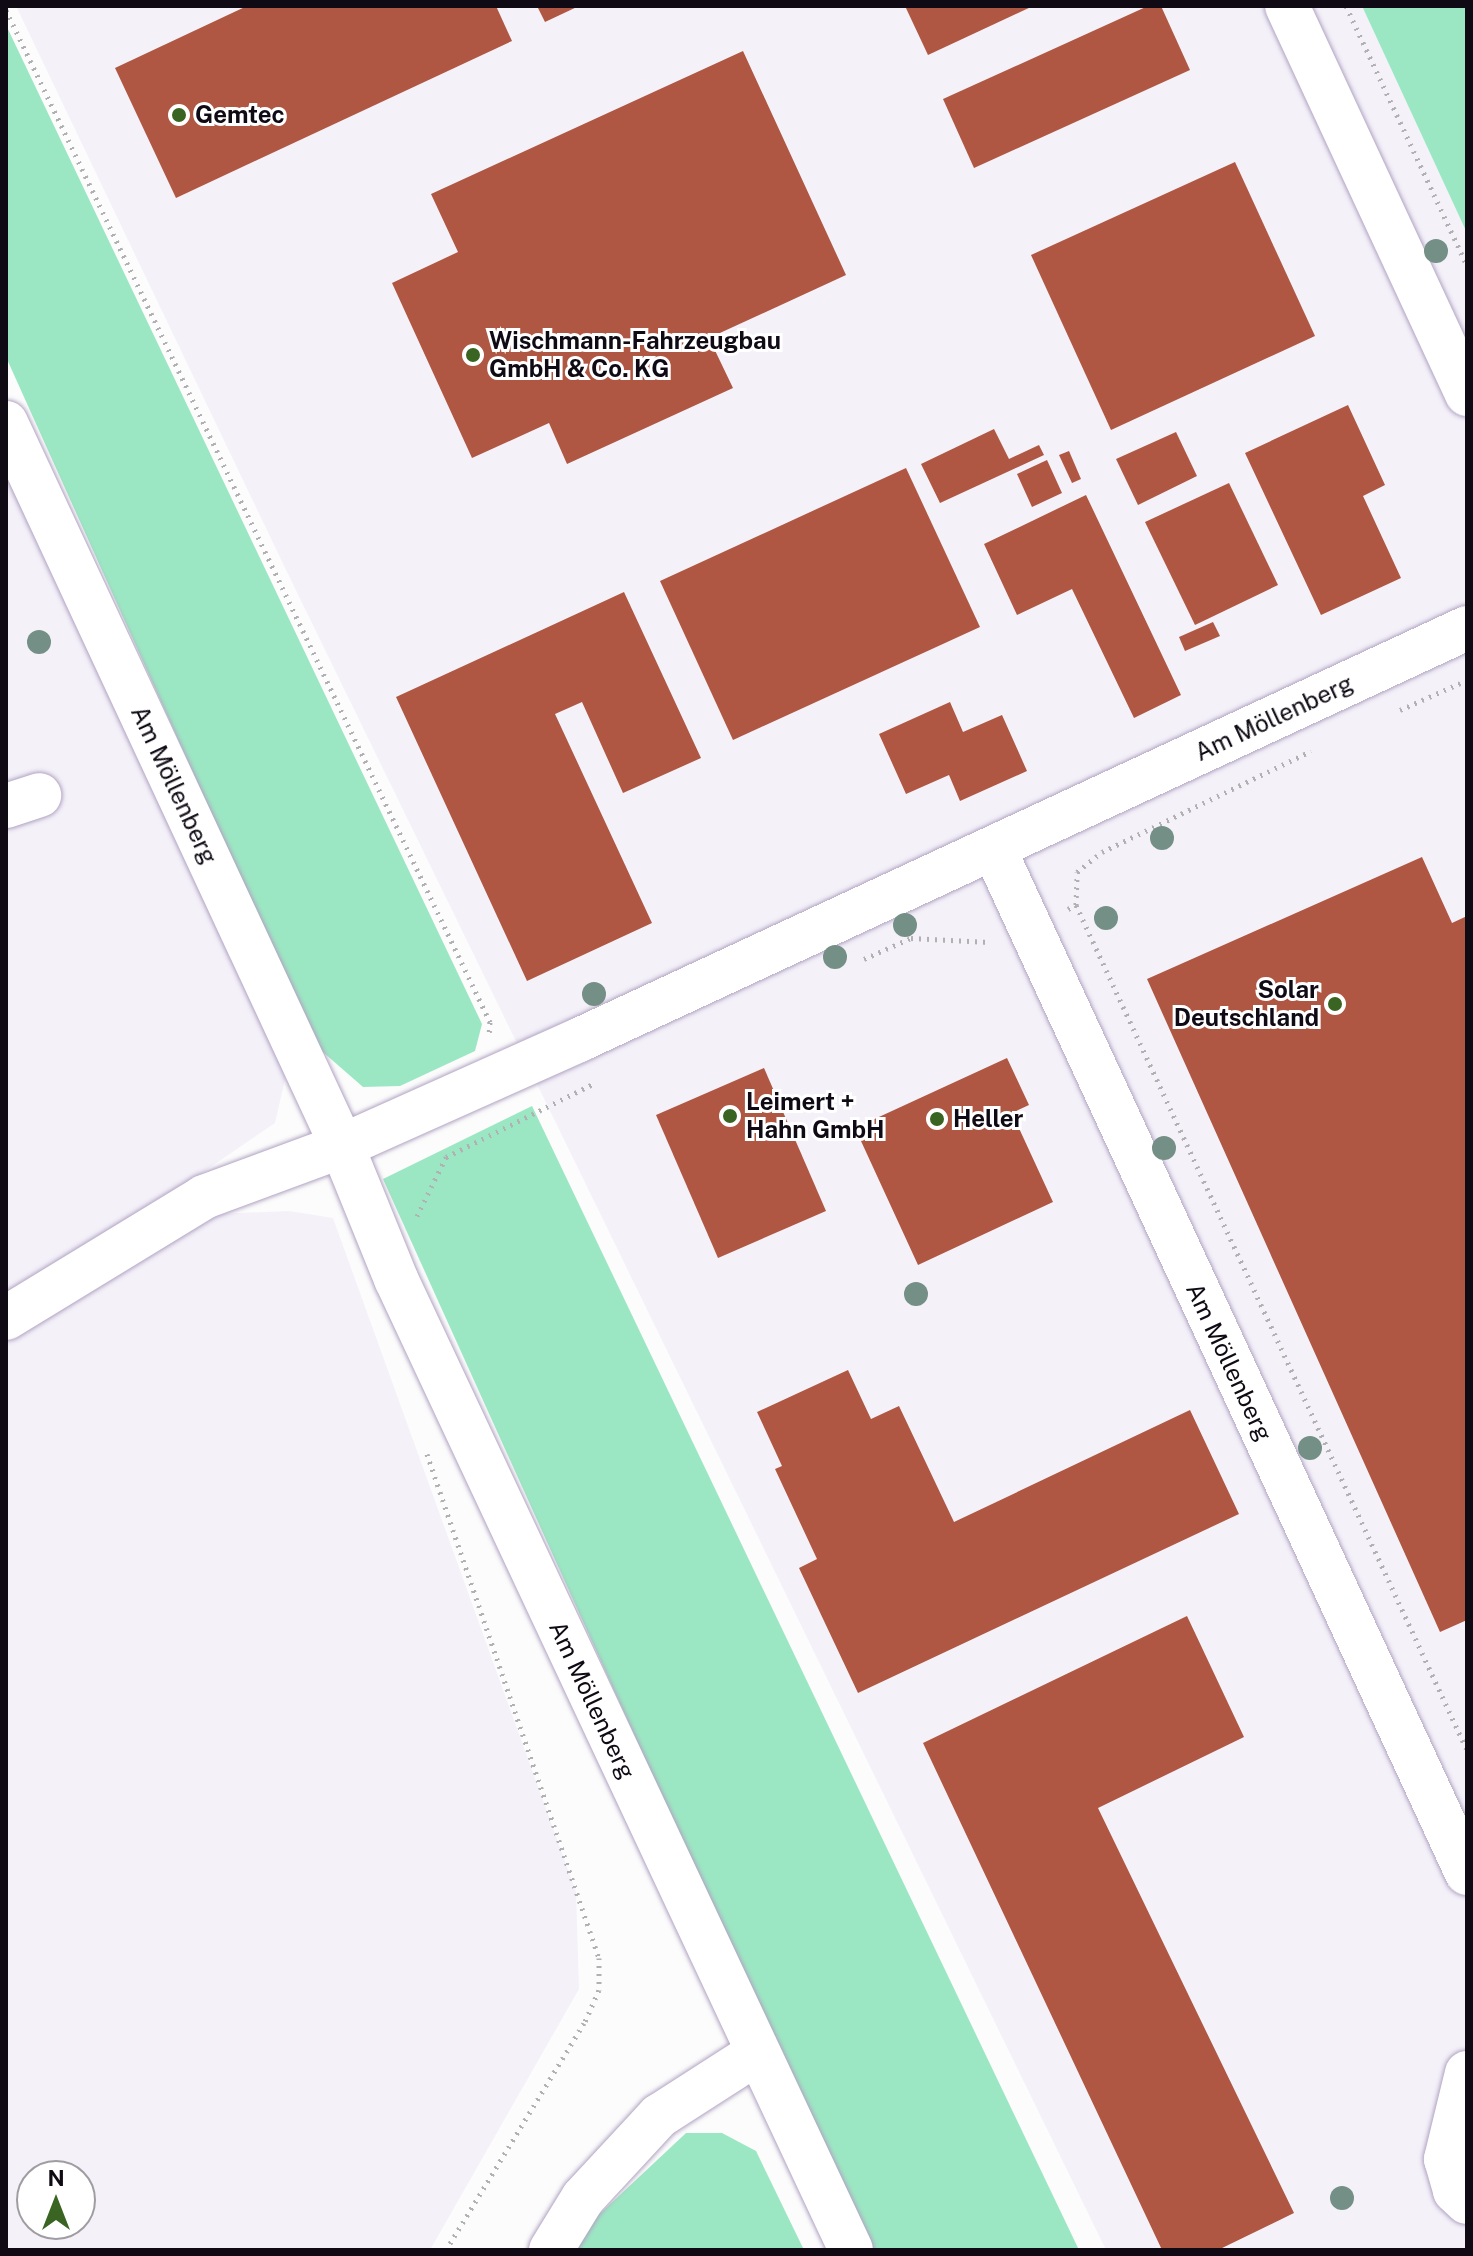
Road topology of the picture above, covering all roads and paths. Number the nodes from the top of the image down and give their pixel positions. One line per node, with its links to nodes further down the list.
1 (1287, 6): 5 (street)
2 (1346, 6): 4 (path)
3 (6, 10): 15 (path)
4 (1467, 266)
5 (1467, 394)
6 (6, 423): 17 (street, Am Möllenberg)
7 (1467, 628): 11 (street, Am Möllenberg)
8 (1467, 680): 9 (path)
9 (1385, 717)
10 (1315, 749): 12 (path)
11 (994, 849): 13 (street, Am Möllenberg); 15 (street, Am Möllenberg)
12 (1076, 905): 13 (path); 21 (path)
13 (1030, 928): 14 (path); 22 (street, Am Möllenberg)
14 (855, 963)
15 (495, 1076): 17 (street, Am Möllenberg)
16 (603, 1079): 18 (path)
17 (342, 1146): 18 (street, Am Möllenberg); 19 (street)
18 (396, 1279): 23 (street, Am Möllenberg)
19 (6, 1318)
20 (424, 1445): 26 (path)
21 (1467, 1750)
22 (1467, 1873)
23 (757, 2053): 27 (street); 28 (street, Am Möllenberg)
24 (1467, 2073): 25 (street)
25 (1467, 2202)
26 (446, 2250)
27 (551, 2250)
28 (851, 2250)

